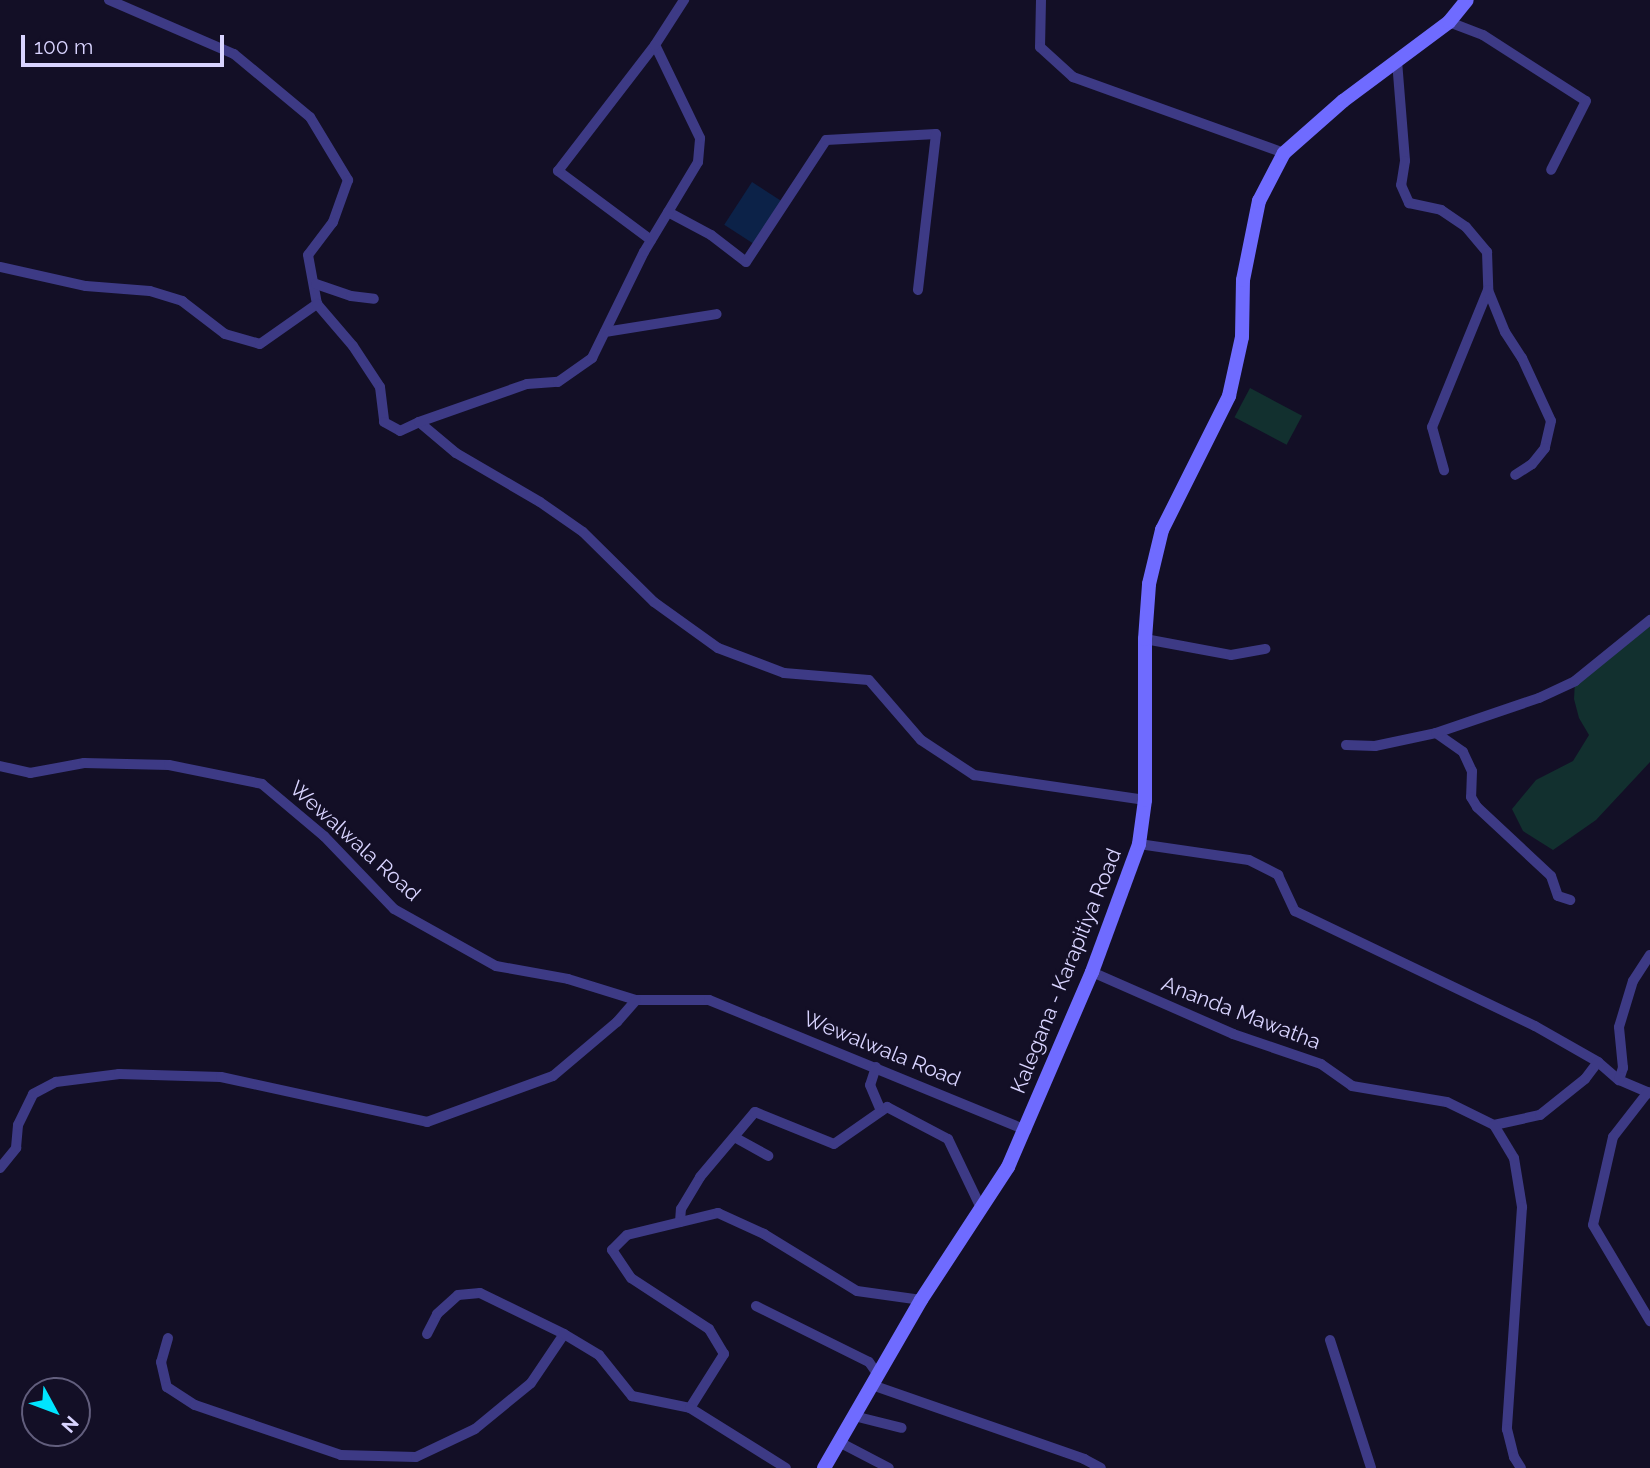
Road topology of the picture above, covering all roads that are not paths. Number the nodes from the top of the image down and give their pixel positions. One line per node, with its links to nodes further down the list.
1 (109, 0): 13 (street)
2 (684, 0): 6 (street)
3 (1041, 0): 8 (street)
4 (1467, 0): 5 (main road, Kalegana - Karapitiya Road)
5 (1449, 22): 7 (main road, Kalegana - Karapitiya Road); 9 (street)
6 (655, 45): 10 (street); 11 (street)
7 (1397, 61): 8 (main road, Kalegana - Karapitiya Road); 15 (street)
8 (1284, 153): 24 (main road, Kalegana - Karapitiya Road)
9 (1551, 170)
10 (668, 212): 11 (street); 14 (street)
11 (651, 240): 19 (street)
12 (0, 267): 17 (street)
13 (316, 284): 16 (street); 17 (street)
14 (918, 290)
15 (1488, 290): 21 (street); 22 (street)
16 (374, 299)
17 (317, 304): 20 (street)
18 (717, 314): 19 (street)
19 (605, 332): 20 (street)
20 (419, 422): 29 (street)
21 (1444, 470)
22 (1515, 475)
23 (1650, 620): 26 (street)
24 (1145, 639): 25 (street); 29 (main road, Kalegana - Karapitiya Road)
25 (1265, 649)
26 (1436, 733): 27 (street); 31 (street)
27 (1346, 745)
28 (0, 766): 34 (street, Wewalwala Road)
29 (1145, 800): 30 (main road, Kalegana - Karapitiya Road)
30 (1139, 844): 33 (main road, Kalegana - Karapitiya Road); 35 (street)
31 (1570, 900)
32 (1650, 955): 37 (street)
33 (1092, 972): 40 (street, Ananda Mawatha); 41 (main road, Kalegana - Karapitiya Road)
34 (636, 1000): 36 (street, Wewalwala Road); 44 (street)
35 (1598, 1062): 37 (street); 40 (street)
36 (876, 1067): 39 (street); 41 (street, Wewalwala Road)
37 (1619, 1080): 38 (street)
38 (1649, 1093): 49 (street)
39 (881, 1111): 42 (street); 45 (street)
40 (1494, 1125): 64 (street)
41 (1026, 1130): 45 (main road, Kalegana - Karapitiya Road)
42 (736, 1138): 43 (street); 46 (street)
43 (768, 1156)
44 (0, 1168)
45 (981, 1208): 47 (main road, Kalegana - Karapitiya Road)
46 (680, 1222): 47 (street); 55 (street)
47 (921, 1300): 54 (main road, Kalegana - Karapitiya Road)
48 (756, 1306): 54 (street)
49 (1650, 1321)
50 (427, 1334): 51 (street)
51 (564, 1334): 52 (street); 55 (street)
52 (168, 1338)
53 (1330, 1339): 63 (street)
54 (875, 1380): 56 (main road, Kalegana - Karapitiya Road); 62 (street)
55 (690, 1408): 59 (street)
56 (854, 1416): 57 (street); 58 (main road, Kalegana - Karapitiya Road)
57 (902, 1428)
58 (839, 1442): 60 (main road, Kalegana - Karapitiya Road); 61 (street)
59 (786, 1468)
60 (824, 1468)
61 (889, 1468)
62 (1101, 1468)
63 (1371, 1468)
64 (1521, 1468)

